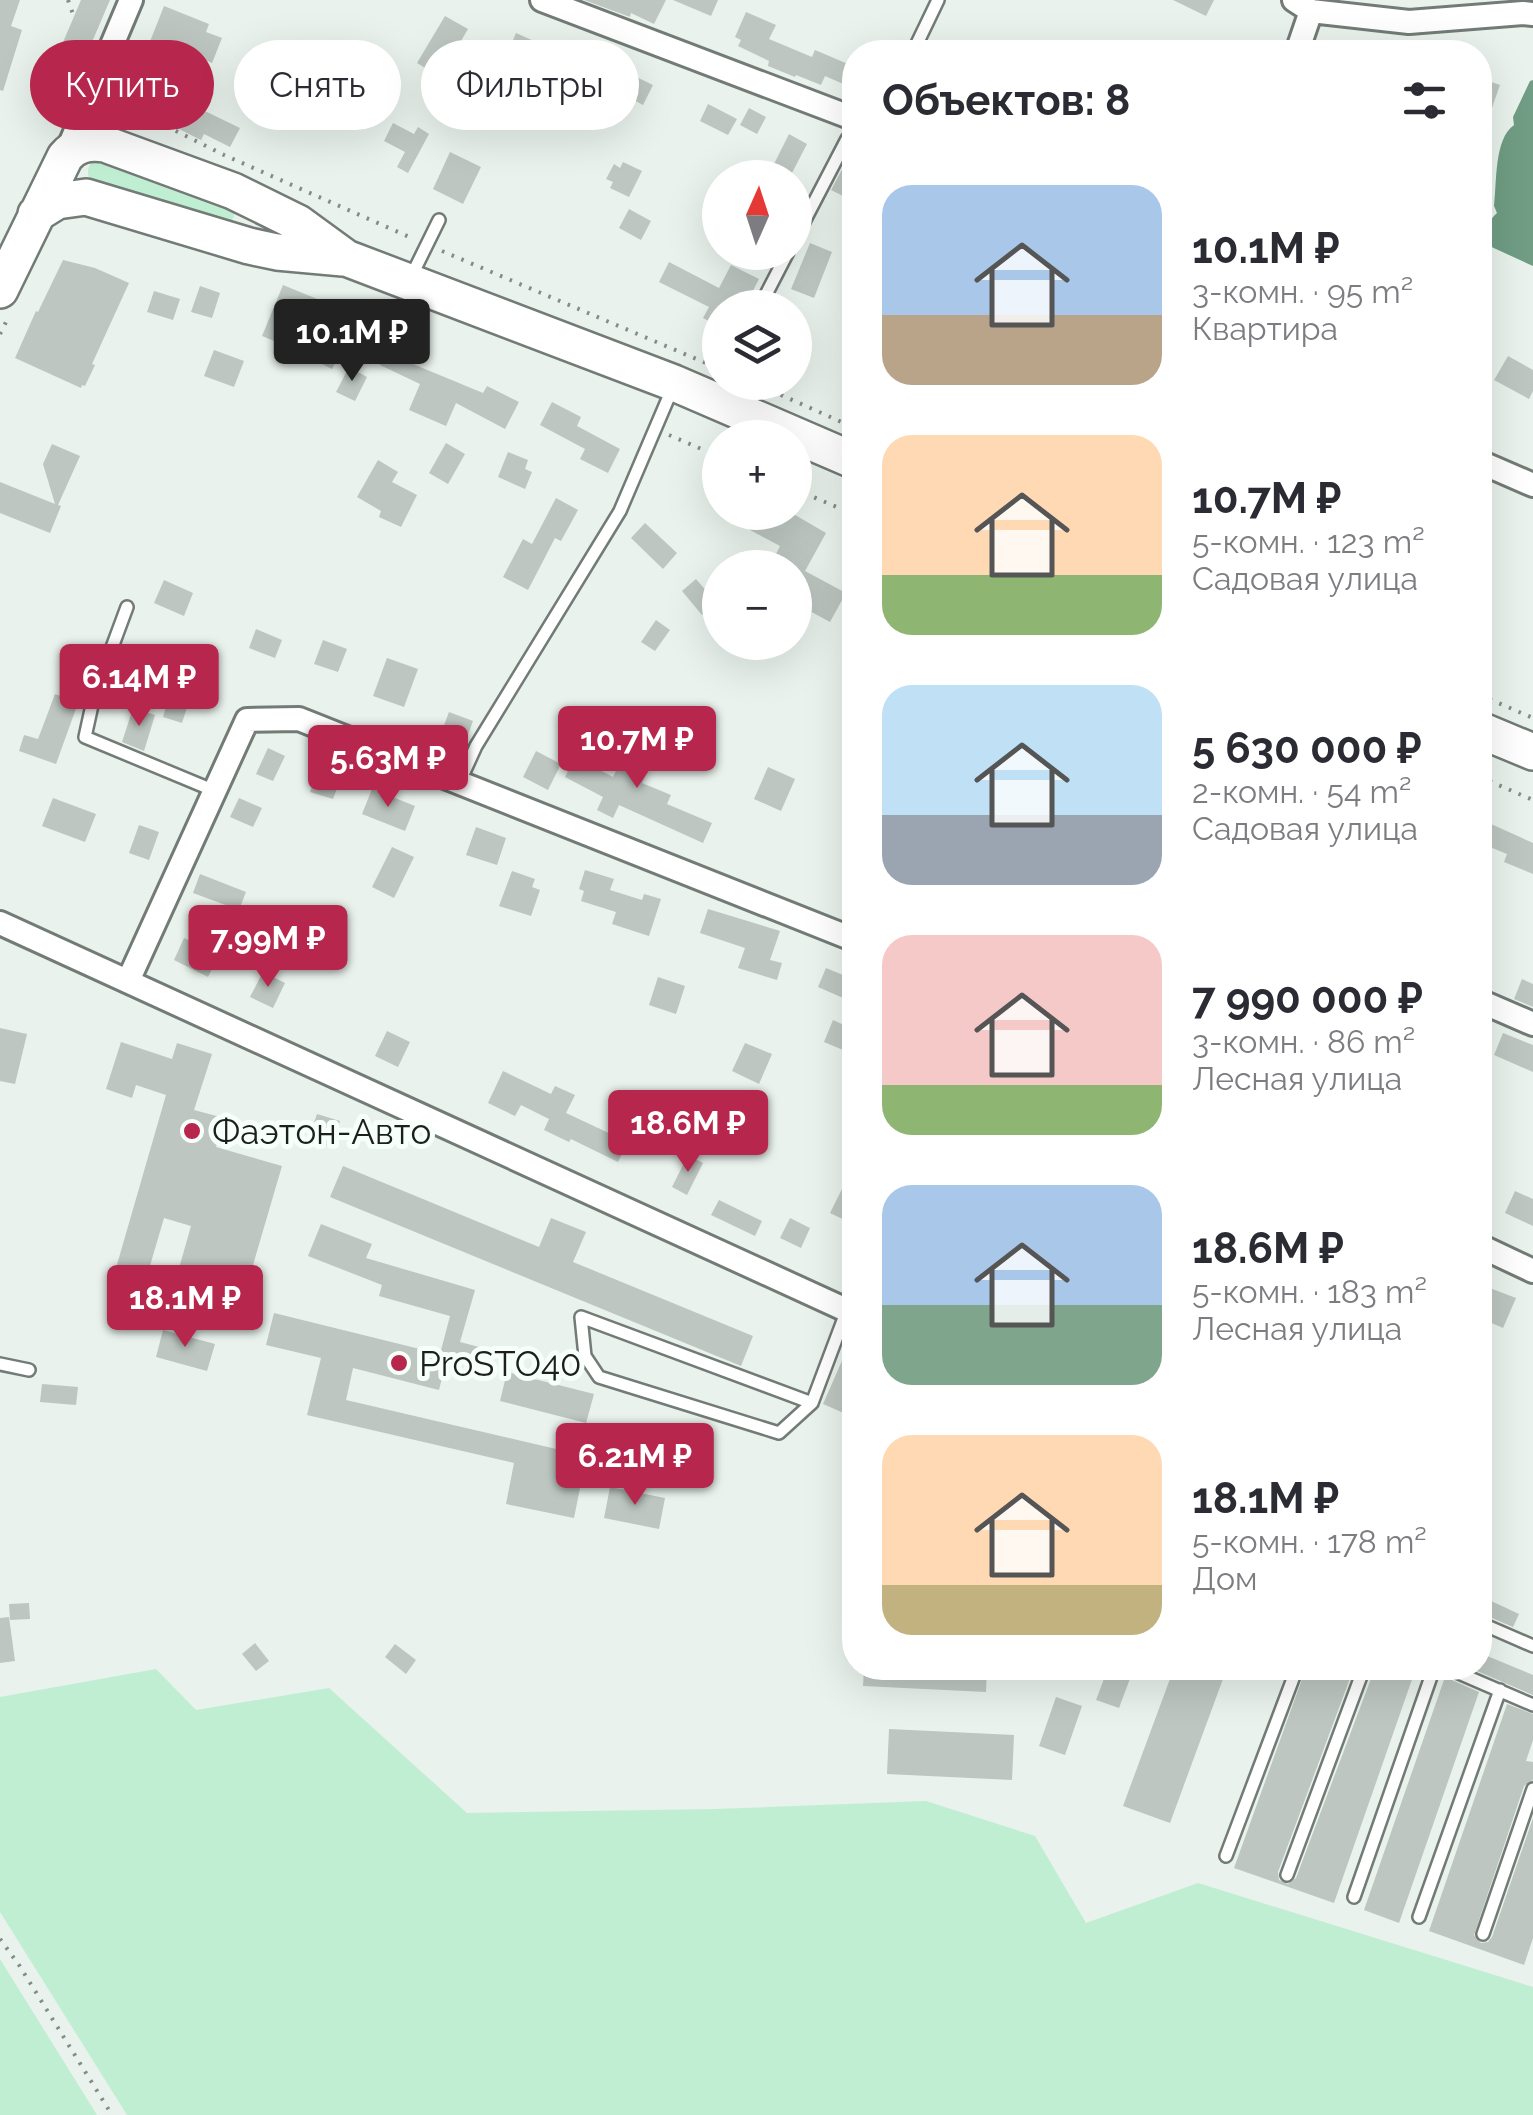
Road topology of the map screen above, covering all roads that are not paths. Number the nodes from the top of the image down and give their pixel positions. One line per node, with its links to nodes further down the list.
1 (131, 0): 6 (street)
2 (542, 0): 9 (street)
3 (938, 0): 7 (lane)
4 (1302, 6): 5 (street); 8 (street)
5 (1528, 9)
6 (115, 40)
7 (919, 40)
8 (1298, 40)
9 (842, 114)
10 (77, 130): 14 (street)
11 (98, 130): 12 (street)
12 (105, 144): 14 (main road); 15 (main road)
13 (842, 149): 17 (lane)
14 (64, 157): 16 (main road); 18 (main road)
15 (233, 191): 20 (main road); 21 (main road)
16 (86, 197): 18 (main road); 20 (main road)
17 (812, 206)
18 (36, 214): 23 (main road)
19 (439, 220): 22 (lane)
20 (224, 240): 21 (main road)
21 (346, 258): 22 (main road)
22 (409, 282): 24 (main road)
23 (0, 290)
24 (674, 382): 25 (main road); 33 (lane)
25 (702, 383)
26 (748, 400): 27 (main road)
27 (842, 453)
28 (1492, 467): 29 (street)
29 (1533, 485)
30 (126, 607): 34 (lane)
31 (1492, 735): 32 (main road)
32 (1533, 752)
33 (460, 781): 34 (street); 36 (street)
34 (215, 790): 37 (street)
35 (0, 923): 37 (street)
36 (842, 935)
37 (128, 981): 42 (street)
38 (1492, 1005): 39 (street)
39 (1533, 1024)
40 (1492, 1252): 41 (street)
41 (1533, 1271)
42 (842, 1301)
43 (842, 1330): 46 (lane)
44 (0, 1364): 45 (lane)
45 (29, 1370)
46 (812, 1403): 46 (lane)
47 (1492, 1626): 48 (lane)
48 (1533, 1646)
49 (1292, 1680): 56 (lane)
50 (1360, 1680): 57 (lane)
51 (1430, 1680): 58 (lane)
52 (1476, 1680): 53 (lane)
53 (1500, 1690): 54 (lane); 59 (lane)
54 (1533, 1705)
55 (1533, 1789): 60 (lane)
56 (1226, 1856)
57 (1287, 1876)
58 (1354, 1897)
59 (1419, 1917)
60 (1482, 1934)

